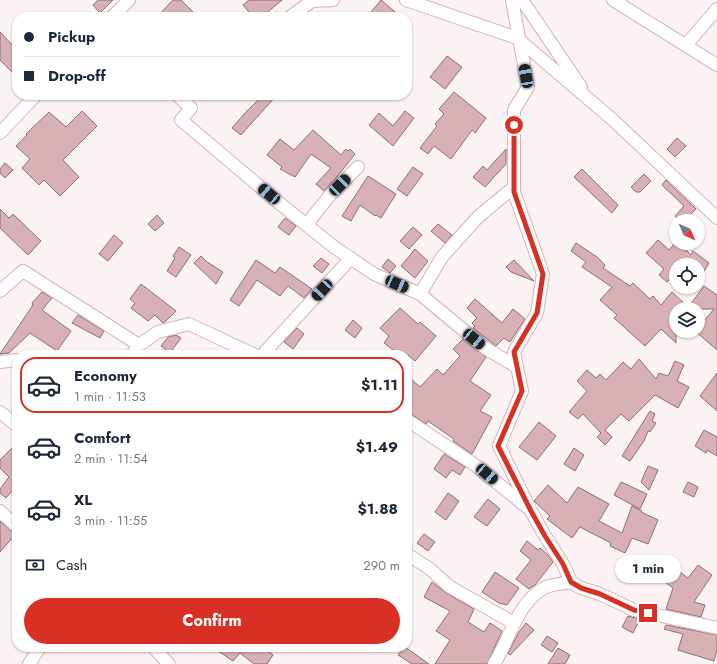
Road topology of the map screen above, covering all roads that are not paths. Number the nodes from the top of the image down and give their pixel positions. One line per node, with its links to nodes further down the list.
1 (129, 0): 10 (street)
2 (333, 0): 7 (street)
3 (406, 0): 12 (street)
4 (512, 0): 12 (street)
5 (522, 0): 17 (street)
6 (613, 0): 8 (street)
7 (311, 1): 11 (street)
8 (628, 4): 13 (street)
9 (717, 9): 13 (street)
10 (117, 12)
11 (297, 12)
12 (519, 40): 17 (street); 20 (street)
13 (686, 45): 14 (street)
14 (717, 65)
15 (31, 100): 18 (street)
16 (182, 100): 22 (street)
17 (589, 100): 21 (street)
18 (0, 133)
19 (358, 167): 22 (street)
20 (514, 187): 25 (street); 31 (street)
21 (717, 218)
22 (306, 225): 23 (street)
23 (351, 258): 25 (street); 28 (street)
24 (0, 291): 26 (street)
25 (420, 294): 31 (street)
26 (136, 350): 27 (street)
27 (244, 350)
28 (267, 350)
29 (12, 361): 30 (street)
30 (0, 362)
31 (517, 367): 36 (street)
32 (0, 412): 33 (street)
33 (12, 422)
34 (412, 423): 36 (street)
35 (0, 511): 37 (street)
36 (531, 511): 39 (street)
37 (12, 522)
38 (412, 557): 40 (street)
39 (571, 582): 40 (street); 41 (street)
40 (514, 623): 46 (street)
41 (717, 628)
42 (37, 652): 44 (street)
43 (158, 652): 45 (street)
44 (29, 664)
45 (170, 664)
46 (494, 664)

